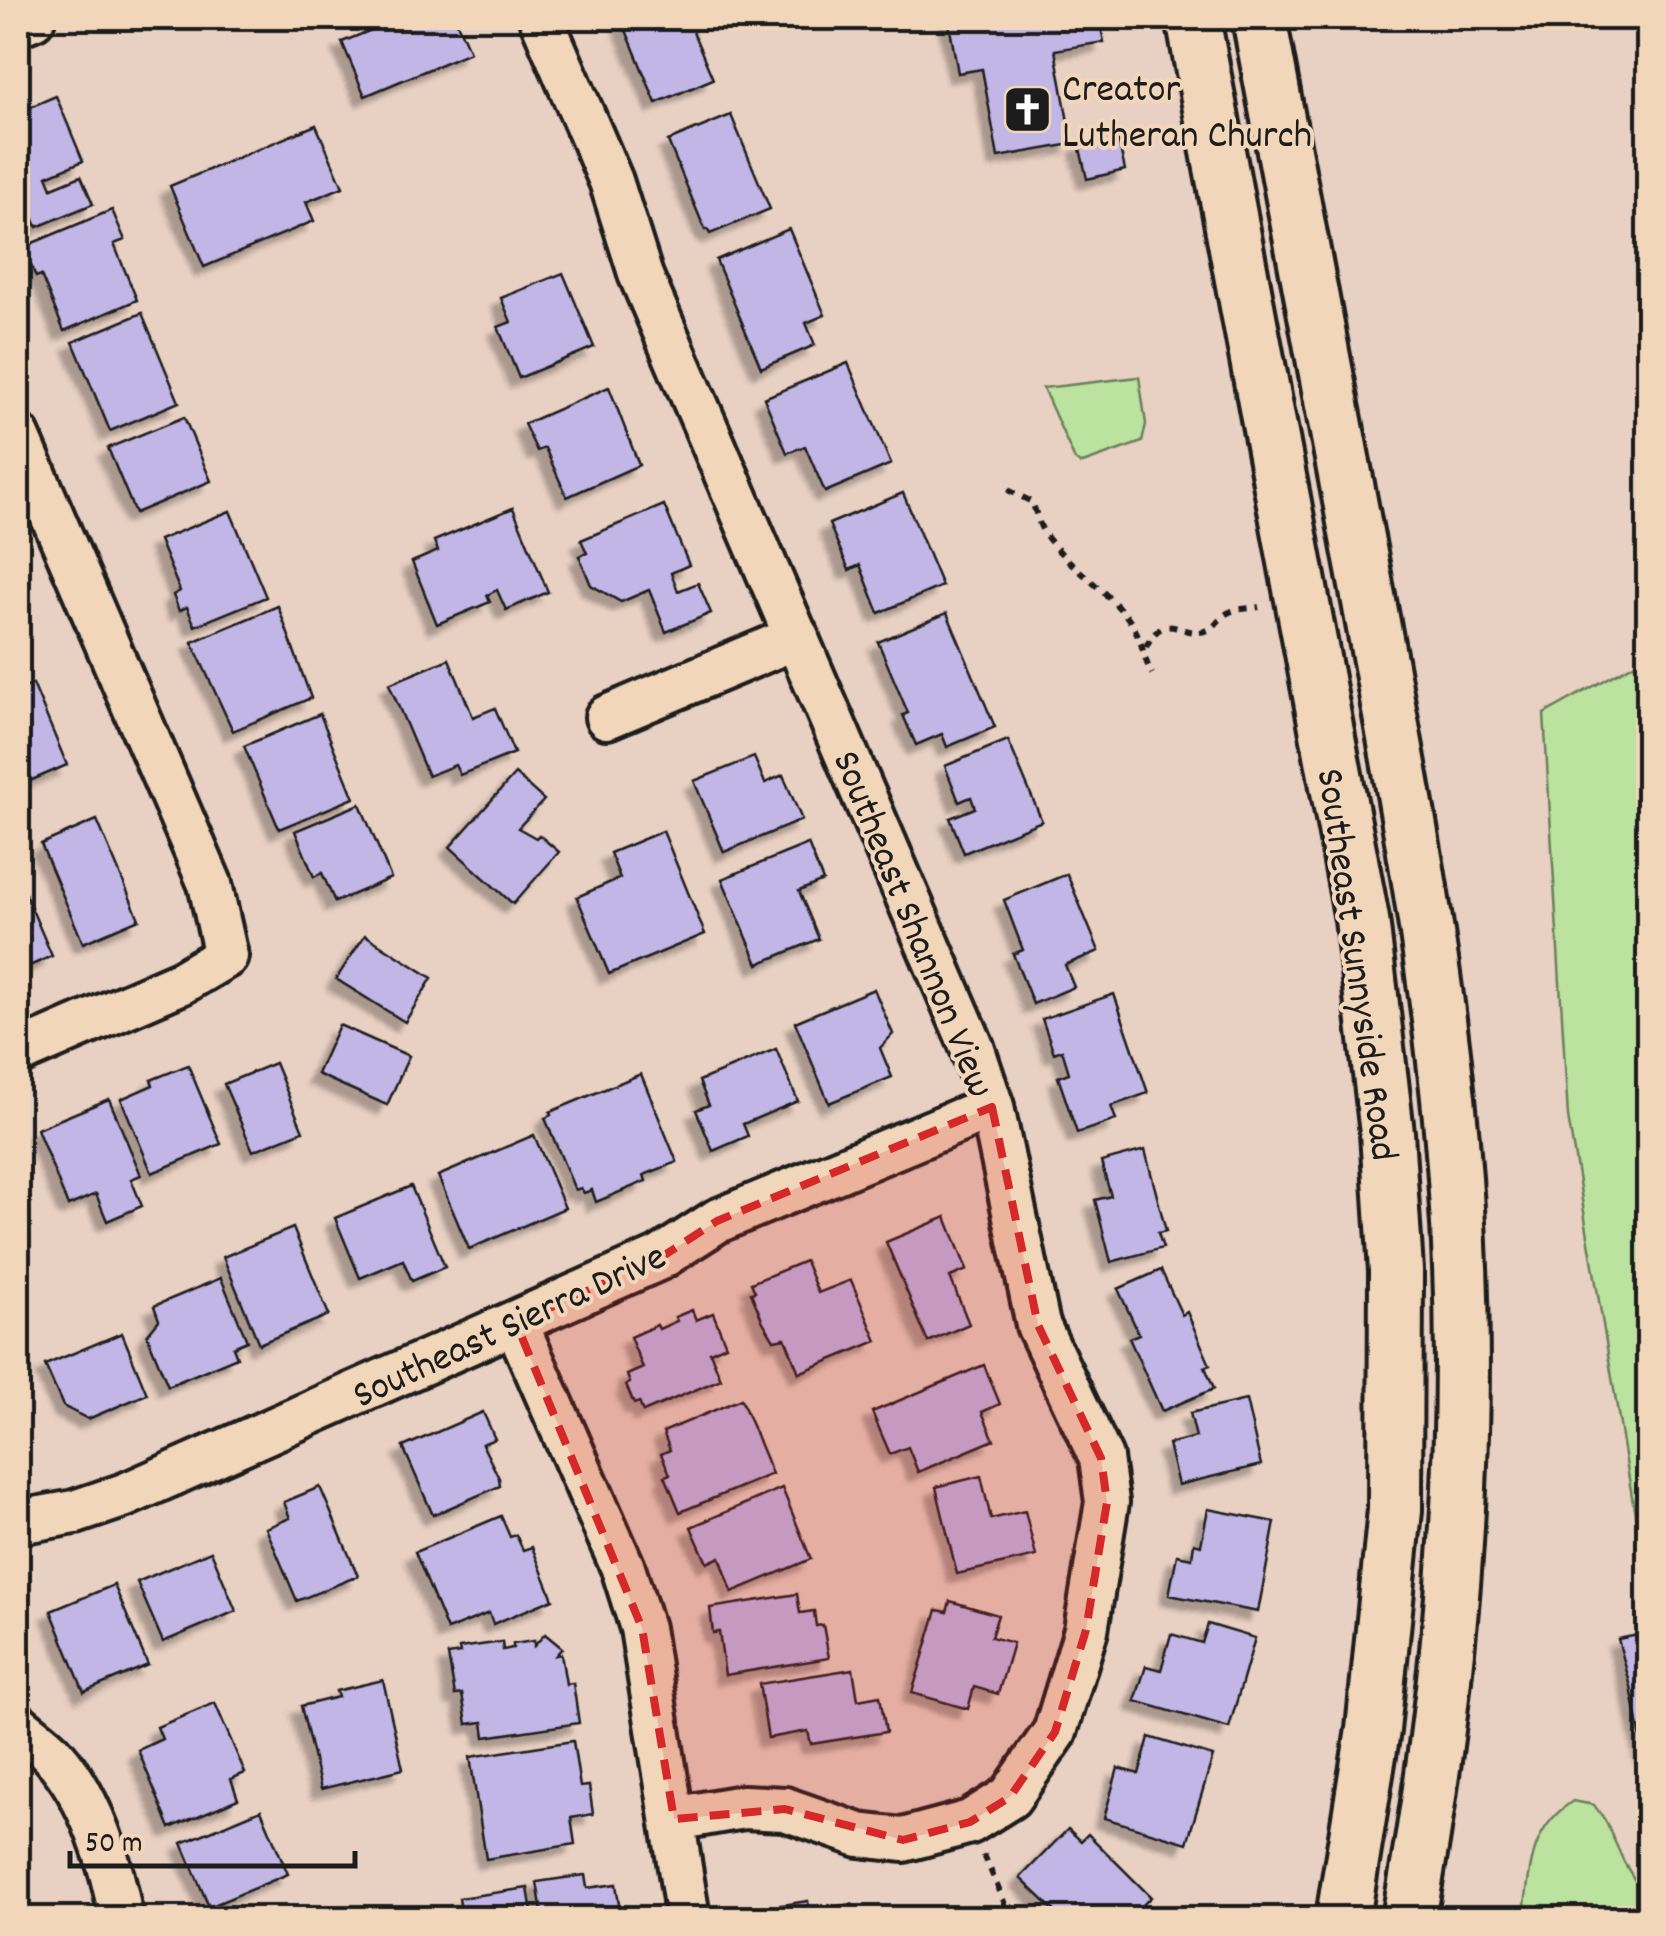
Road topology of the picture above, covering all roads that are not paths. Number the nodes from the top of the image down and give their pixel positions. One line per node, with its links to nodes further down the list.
1 (33, 18): 5 (street)
2 (541, 18): 7 (street, Southeast Shannon View)
3 (1193, 18): 17 (main road, Southeast Sunnyside Road)
4 (1259, 18): 18 (main road, Southeast Sunnyside Road)
5 (18, 24)
6 (18, 436): 9 (street)
7 (797, 637): 8 (street); 10 (street, Southeast Shannon View)
8 (607, 717)
9 (18, 1052)
10 (992, 1107): 11 (street, Southeast Sierra Drive); 14 (street, Southeast Shannon View)
11 (516, 1323): 12 (street, Southeast Sierra Drive); 14 (street)
12 (18, 1522)
13 (18, 1726): 15 (street)
14 (674, 1819): 16 (street)
15 (121, 1918)
16 (688, 1918)
17 (1343, 1918)
18 (1409, 1918)

